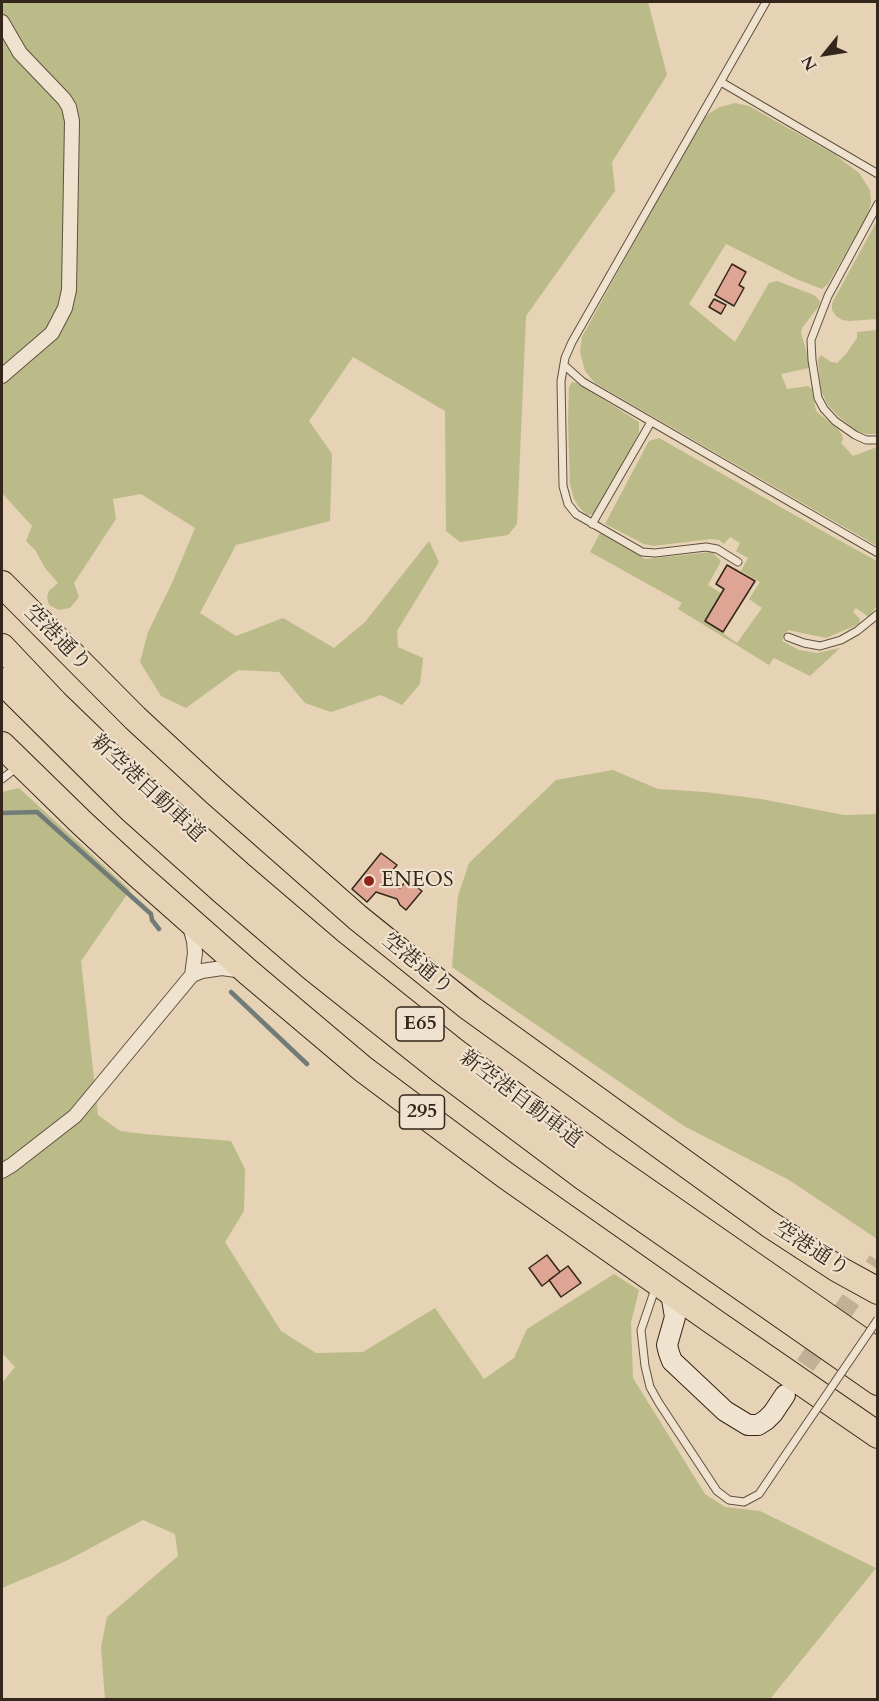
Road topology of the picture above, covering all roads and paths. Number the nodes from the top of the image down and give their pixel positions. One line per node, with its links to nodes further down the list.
1 (766, 2): 3 (lane)
2 (2, 22): 7 (street)
3 (721, 82): 4 (lane); 6 (lane)
4 (878, 174)
5 (878, 204): 9 (lane)
6 (564, 365): 8 (lane); 10 (lane)
7 (2, 376)
8 (651, 422): 10 (lane); 11 (lane)
9 (878, 440)
10 (592, 524): 12 (lane)
11 (878, 553)
12 (738, 562)
13 (2, 584): 26 (highway, 空港通り)
14 (878, 614): 15 (lane)
15 (788, 637)
16 (2, 647): 30 (highway, 新空港自動車道 / E65)
17 (2, 681): 24 (highway, 新空港自動車道 / E65)
18 (2, 745): 19 (highway, 295)
19 (11, 772): 20 (highway, 295)
20 (186, 917): 21 (highway, 295); 22 (street)
21 (248, 972): 22 (street); 25 (highway, 295)
22 (192, 975): 23 (street)
23 (2, 1171)
24 (666, 1235): 31 (highway, 新空港自動車道 / E65); 33 (highway)
25 (660, 1290): 27 (lane, bridge); 28 (highway, 295); 29 (street)
26 (878, 1290)
27 (878, 1319)
28 (714, 1322): 29 (street); 34 (highway, 295)
29 (669, 1338): 32 (street)
30 (878, 1352)
31 (878, 1382)
32 (785, 1395)
33 (878, 1395)
34 (878, 1435)

